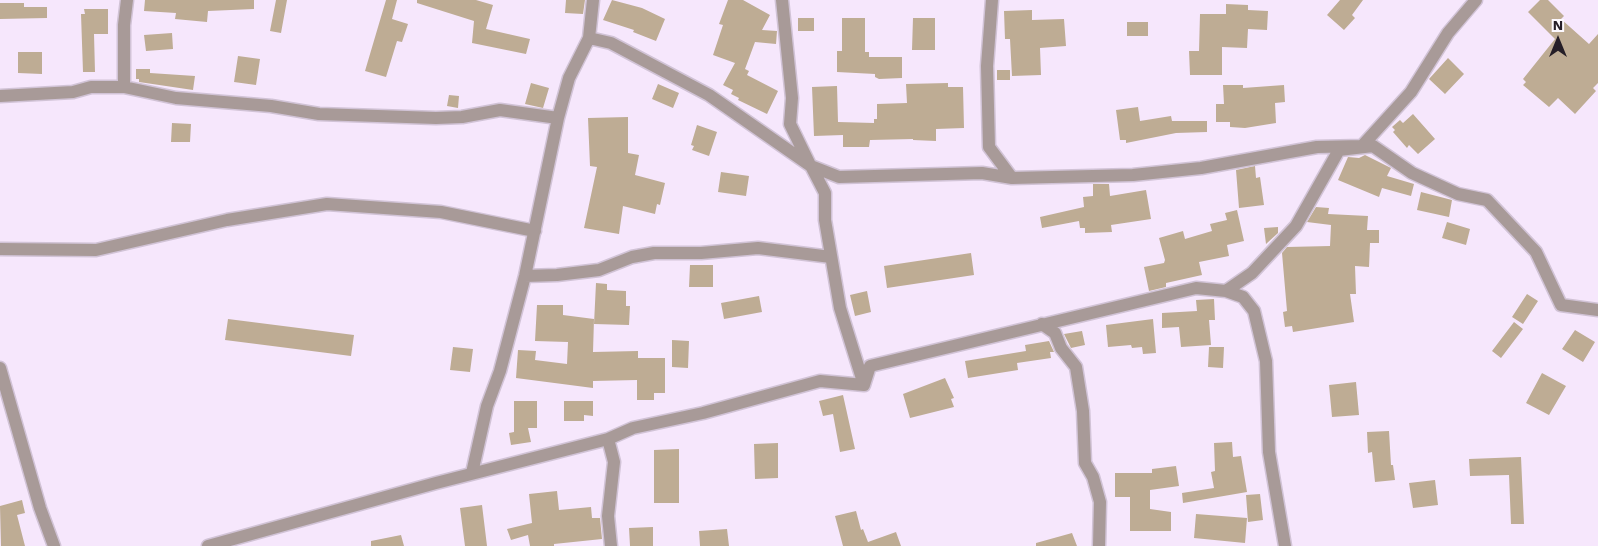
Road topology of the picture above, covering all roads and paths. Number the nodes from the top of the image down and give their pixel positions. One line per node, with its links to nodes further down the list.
1 (127, 0): 7 (street)
2 (593, 0): 6 (street)
3 (782, 0): 11 (street)
4 (992, 0): 12 (street)
5 (1476, 0): 10 (street)
6 (589, 38): 9 (street); 11 (street)
7 (124, 87): 8 (street); 9 (street)
8 (0, 96)
9 (558, 118): 13 (street)
10 (1362, 146): 12 (street); 17 (street); 18 (street)
11 (810, 166): 12 (street); 15 (street)
12 (1012, 178)
13 (535, 231): 14 (street); 16 (street)
14 (0, 249)
15 (831, 257): 16 (street); 21 (street)
16 (525, 276): 24 (street)
17 (1226, 291): 19 (street); 29 (street)
18 (1598, 310)
19 (1042, 324): 21 (street); 28 (street)
20 (0, 368): 22 (street)
21 (864, 385): 23 (street)
22 (6, 411): 25 (street)
23 (608, 438): 24 (street); 27 (street)
24 (472, 474): 26 (street)
25 (54, 546)
26 (208, 546)
27 (611, 546)
28 (1099, 546)
29 (1285, 546)

